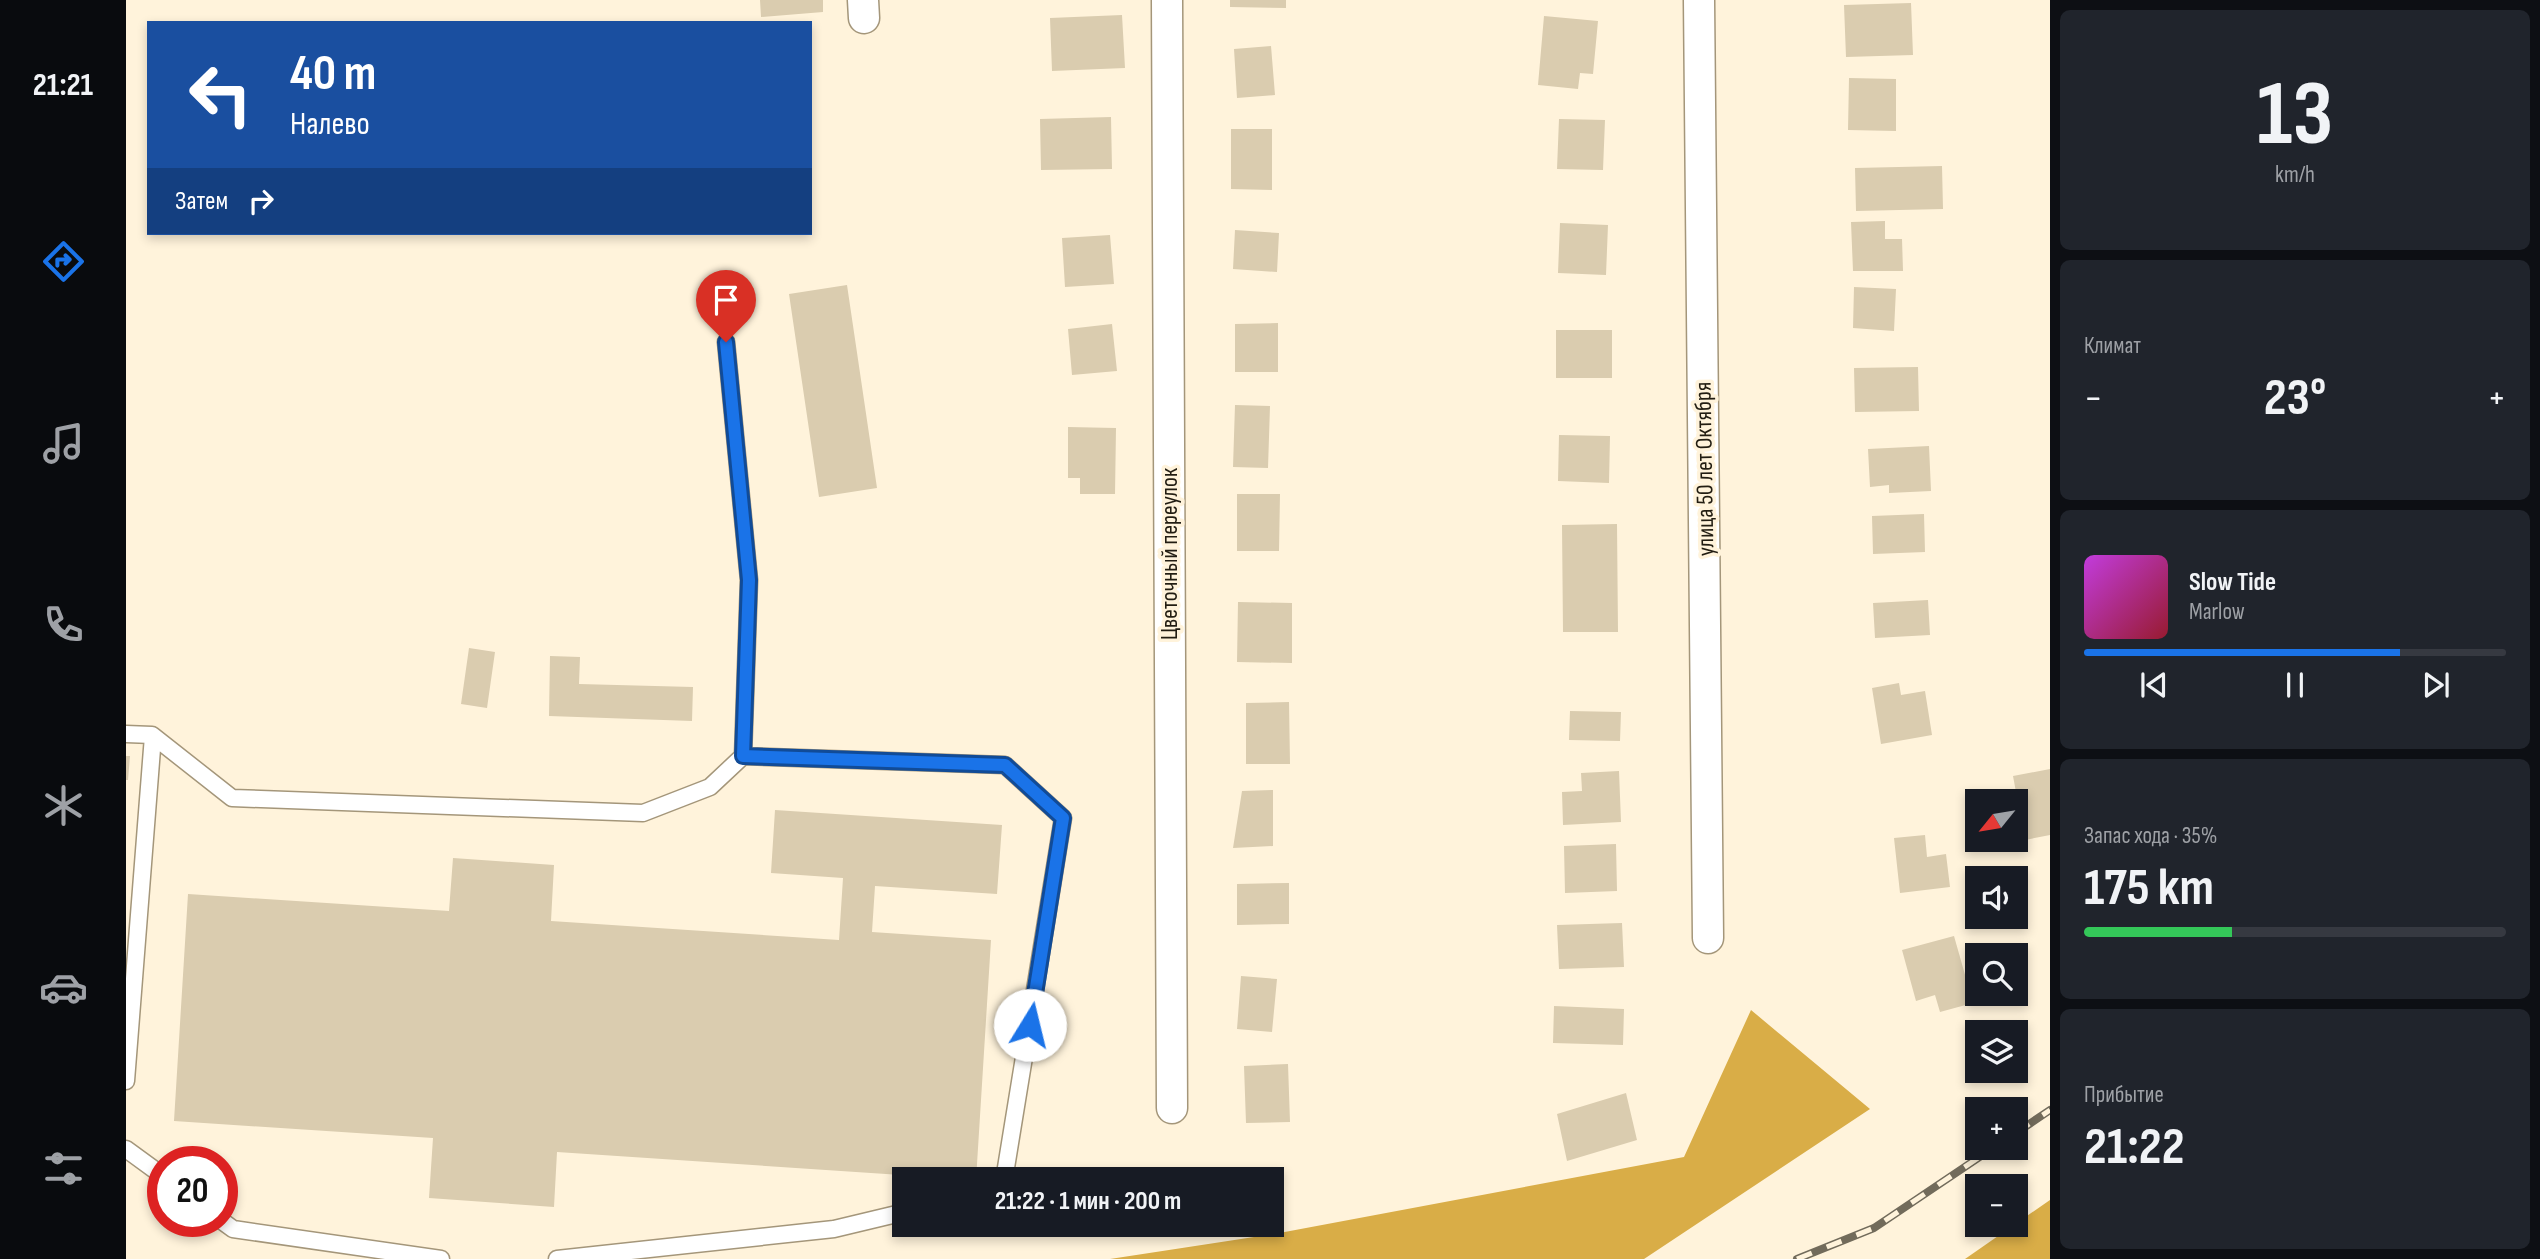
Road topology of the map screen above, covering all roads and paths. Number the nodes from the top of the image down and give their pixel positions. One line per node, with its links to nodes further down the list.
1 (1167, 0): 9 (street, Цветочный переулок)
2 (1699, 0): 7 (street, улица 50 лет Октября)
3 (726, 342): 6 (lane)
4 (126, 734): 5 (lane)
5 (153, 736): 6 (lane); 8 (lane)
6 (743, 756): 12 (lane)
7 (1708, 938)
8 (126, 1080)
9 (1171, 1108)
10 (126, 1149): 11 (lane)
11 (147, 1164)
12 (1006, 1167)
13 (892, 1215): 16 (lane)
14 (238, 1230): 15 (lane)
15 (442, 1259)
16 (557, 1259)

